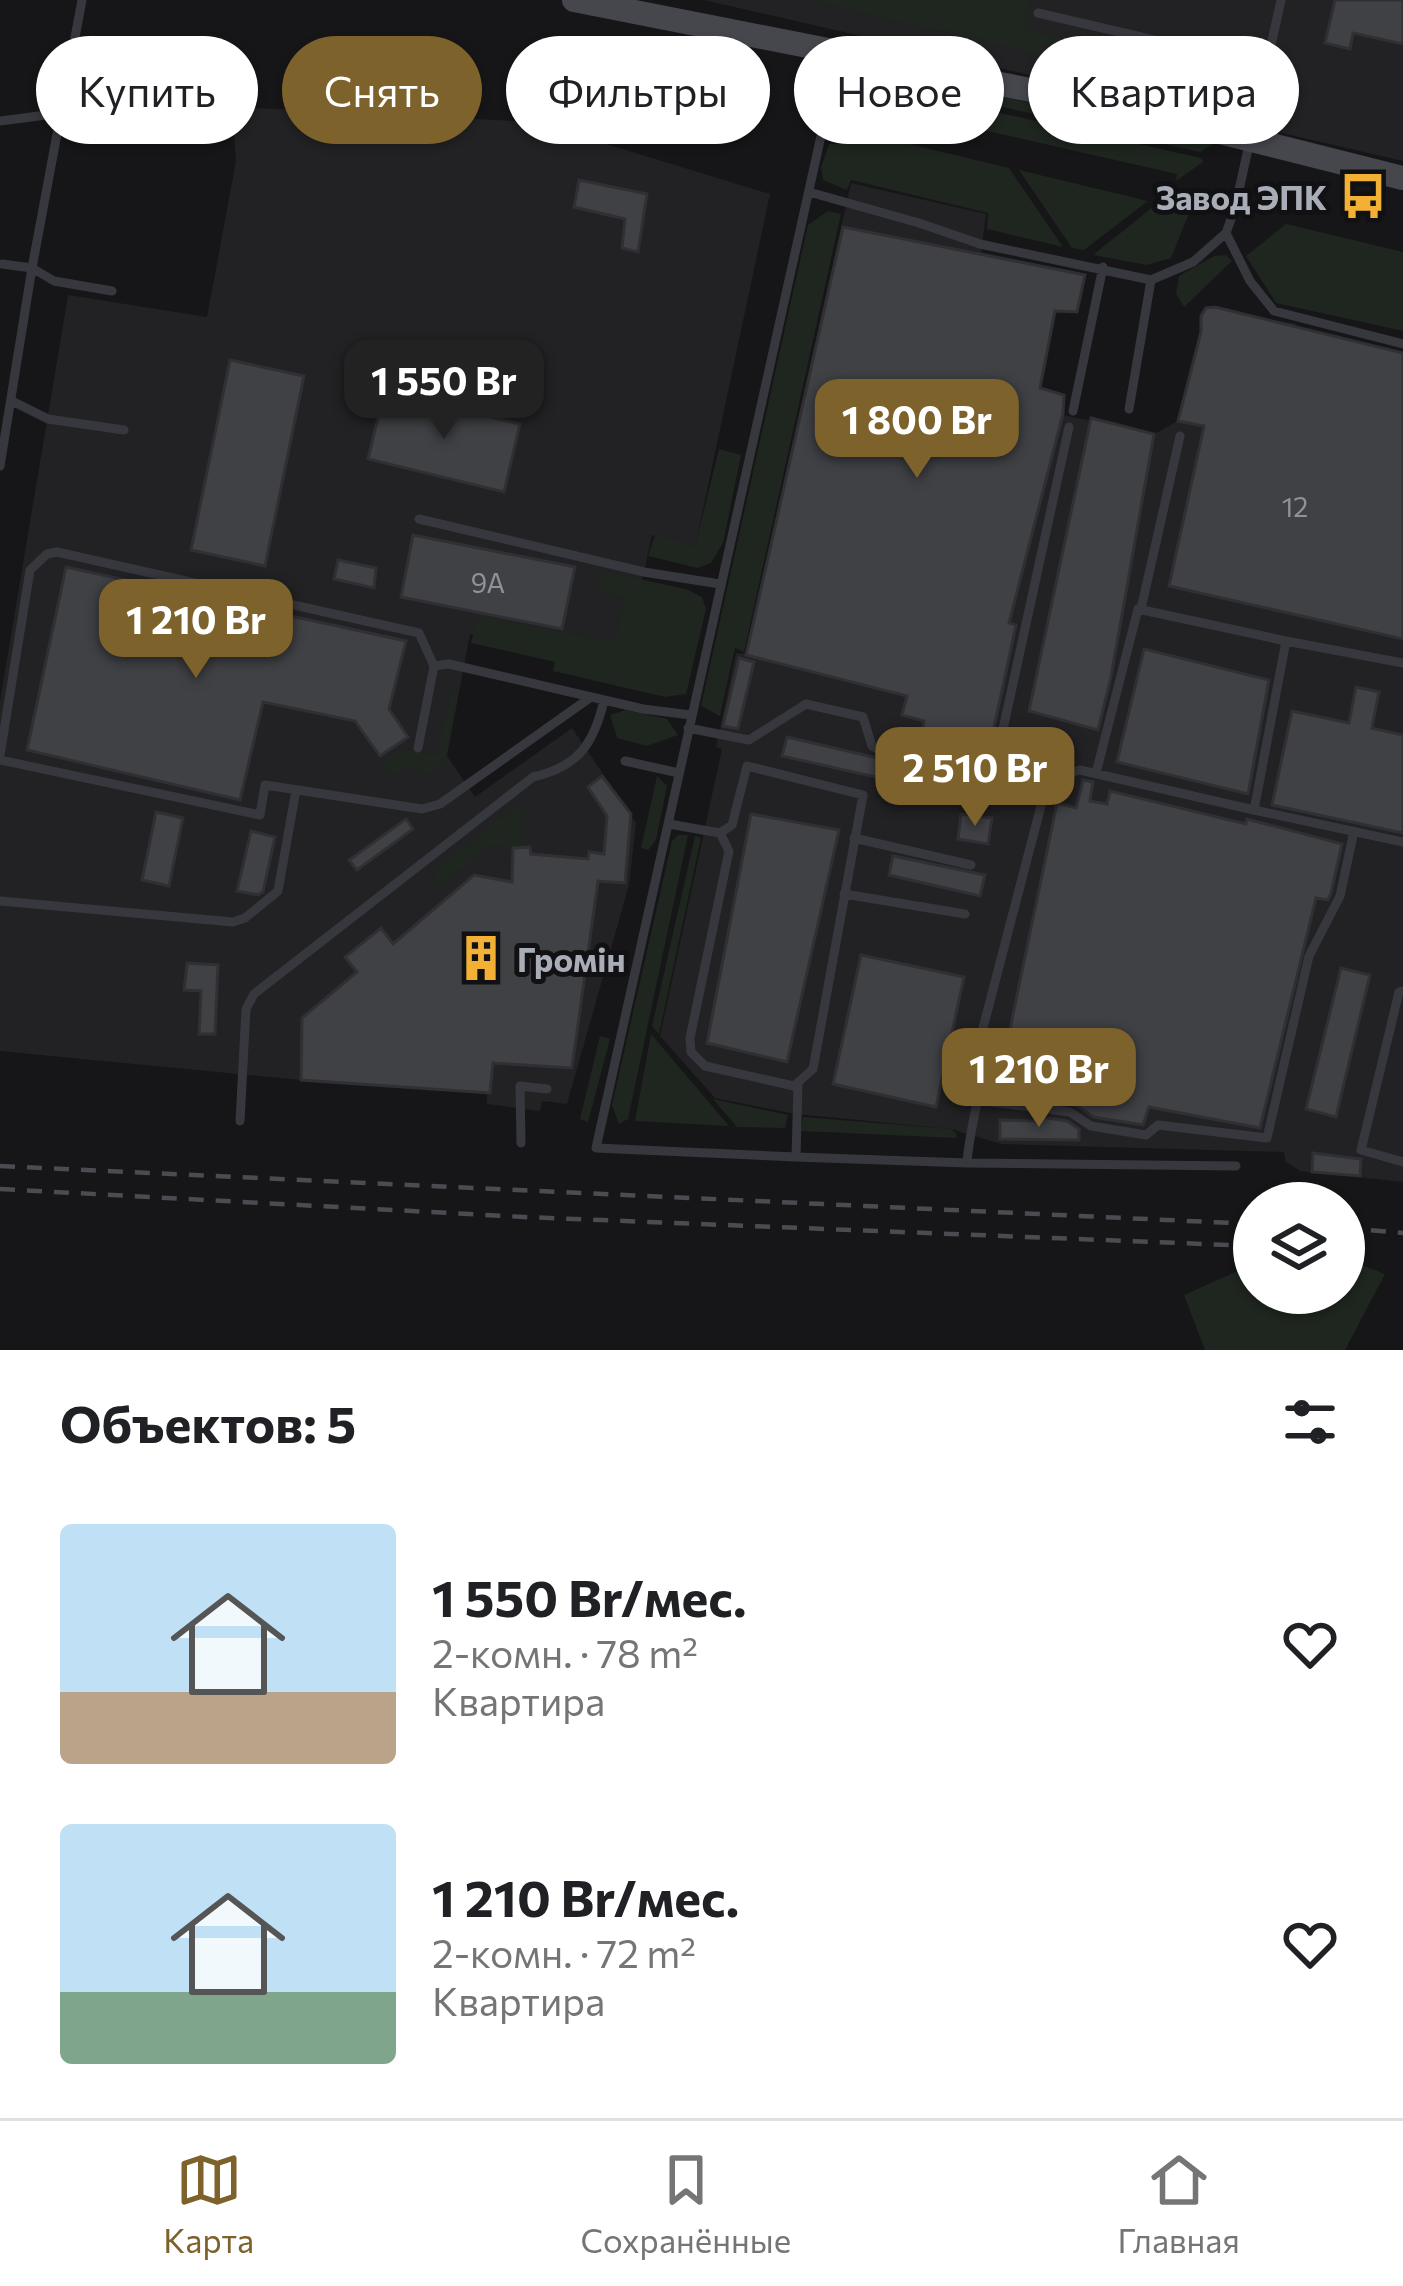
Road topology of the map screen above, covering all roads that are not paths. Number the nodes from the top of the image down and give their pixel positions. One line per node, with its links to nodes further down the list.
1 (82, 0): 5 (lane)
2 (574, 0): 8 (main road)
3 (1281, 0): 7 (lane)
4 (1038, 13): 6 (lane)
5 (76, 36)
6 (1137, 36)
7 (1273, 36)
8 (794, 42)
9 (36, 116): 10 (lane)
10 (0, 121)
11 (56, 144): 20 (lane)
12 (819, 144): 16 (lane)
13 (1249, 144): 17 (lane)
14 (1266, 144): 15 (main road)
15 (1403, 178)
16 (808, 193): 19 (lane); 32 (lane)
17 (1226, 233): 21 (lane); 23 (lane)
18 (2, 264): 20 (lane)
19 (1102, 267): 21 (lane); 26 (lane)
20 (32, 268): 22 (lane); 24 (lane)
21 (1151, 280): 25 (lane)
22 (112, 291)
23 (1403, 344)
24 (12, 401): 28 (lane); 30 (lane)
25 (1129, 409)
26 (1073, 411)
27 (1069, 427): 40 (lane)
28 (124, 430)
29 (1180, 436): 33 (lane)
30 (0, 466)
31 (419, 519): 32 (lane)
32 (720, 584): 39 (lane)
33 (1141, 610): 34 (lane); 45 (lane)
34 (1286, 641): 35 (lane); 47 (lane)
35 (1403, 663)
36 (434, 667): 37 (lane); 41 (lane); 42 (lane)
37 (591, 698): 38 (lane); 46 (lane)
38 (604, 700): 39 (lane); 61 (lane)
39 (691, 715): 40 (lane)
40 (688, 728): 44 (lane)
41 (418, 748)
42 (0, 757): 46 (lane)
43 (625, 760): 44 (lane)
44 (679, 773): 48 (lane)
45 (1096, 773): 47 (lane); 60 (lane)
46 (296, 790): 55 (lane)
47 (1255, 810): 49 (lane)
48 (669, 824): 50 (lane); 63 (lane)
49 (1354, 831): 52 (lane); 60 (lane)
50 (720, 833): 51 (lane); 58 (lane)
51 (854, 838): 53 (lane); 54 (lane)
52 (1403, 842)
53 (971, 865)
54 (844, 894): 56 (lane); 58 (lane)
55 (0, 901)
56 (964, 914)
57 (1403, 991): 64 (lane)
58 (798, 1084): 63 (lane)
59 (547, 1089): 62 (lane)
60 (976, 1100): 65 (lane)
61 (241, 1121)
62 (521, 1143)
63 (796, 1157): 65 (lane)
64 (1403, 1162)
65 (967, 1163): 66 (lane)
66 (1237, 1166)

